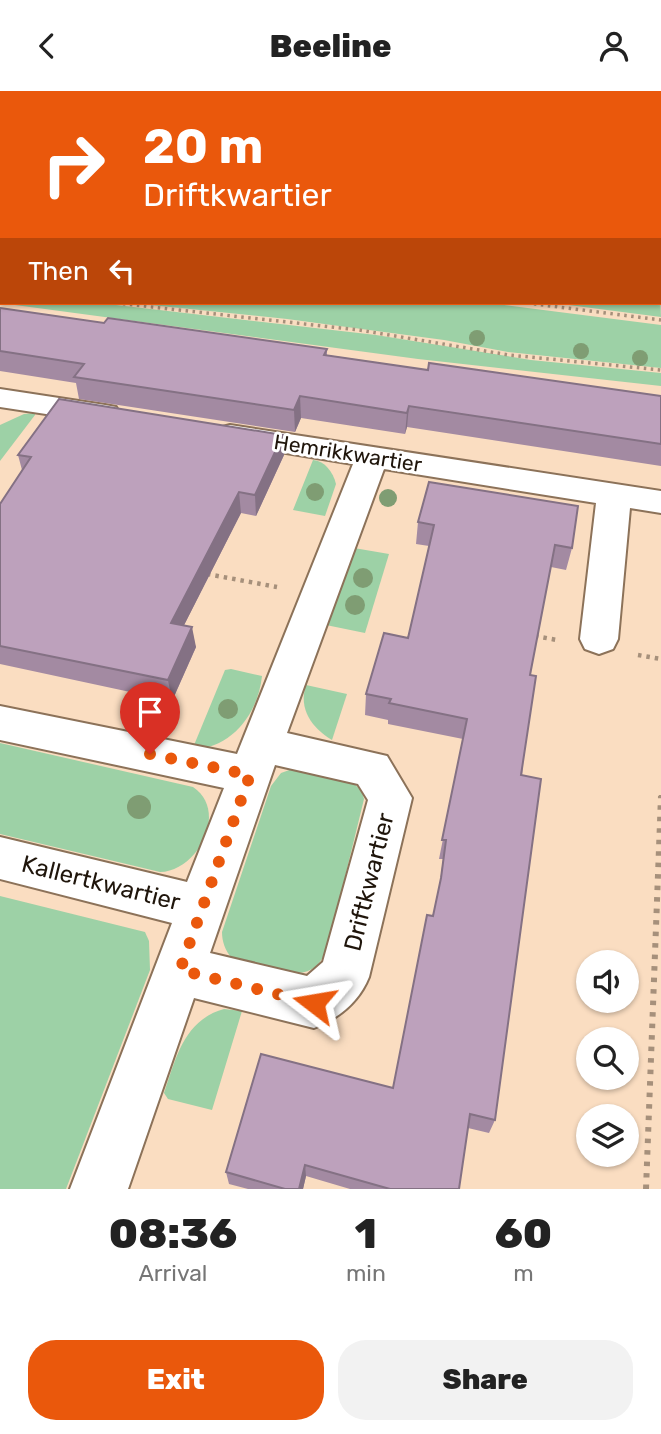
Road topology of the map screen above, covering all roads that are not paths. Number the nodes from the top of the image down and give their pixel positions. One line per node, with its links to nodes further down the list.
1 (0, 398): 2 (street)
2 (138, 420)
3 (207, 431): 4 (street, Hemrikkwartier)
4 (372, 457): 5 (street, Hemrikkwartier); 9 (street)
5 (614, 495): 6 (street, Hemrikkwartier); 7 (street)
6 (661, 502)
7 (599, 639)
8 (0, 723): 9 (street)
9 (256, 760): 11 (street); 12 (street, Driftkwartier)
10 (0, 858): 11 (street, Kallertkwartier)
11 (202, 908): 12 (street)
12 (180, 970): 13 (street)
13 (100, 1189)

